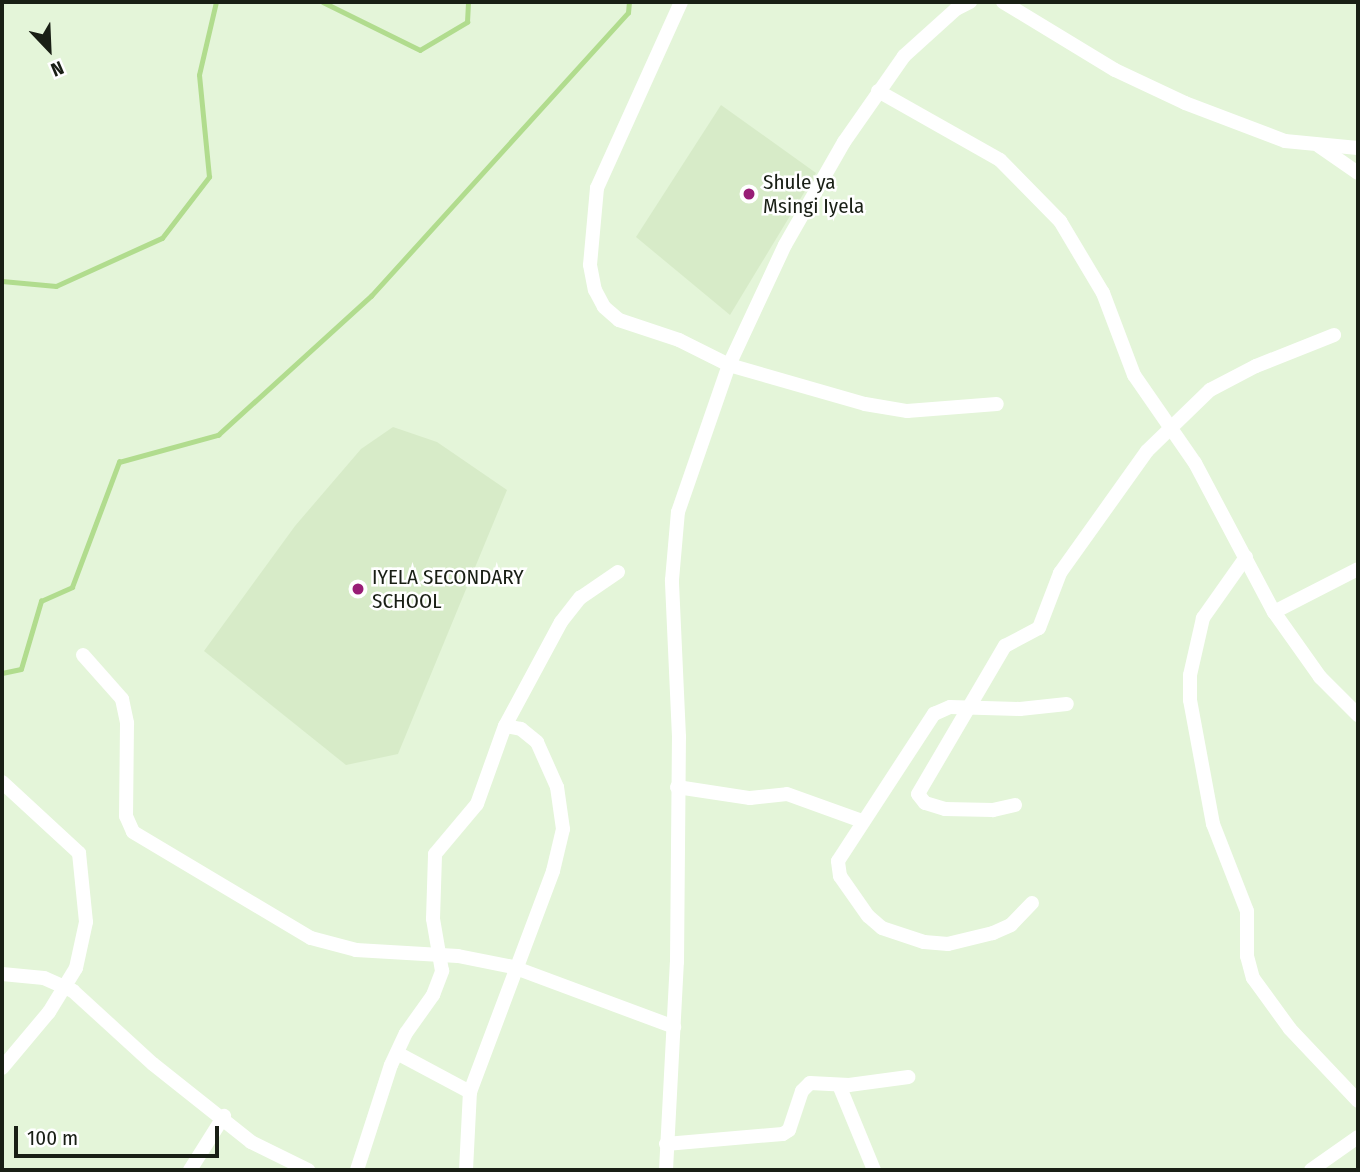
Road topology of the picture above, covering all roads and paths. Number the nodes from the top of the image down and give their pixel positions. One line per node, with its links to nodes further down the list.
1 (681, 2): 9 (street)
2 (970, 2): 4 (street)
3 (1003, 2): 5 (street)
4 (878, 91): 9 (street); 11 (street)
5 (1318, 146): 6 (street); 7 (street)
6 (1358, 148)
7 (1358, 173)
8 (1334, 335): 11 (street)
9 (729, 365): 10 (street); 22 (street)
10 (997, 404)
11 (1171, 426): 12 (street); 18 (street)
12 (1247, 557): 15 (street); 36 (street)
13 (1358, 569): 15 (street)
14 (618, 572): 20 (street)
15 (1274, 612): 19 (street)
16 (83, 655): 26 (street)
17 (1067, 704): 18 (street)
18 (969, 709): 23 (street); 24 (street)
19 (1358, 715)
20 (505, 726): 26 (street); 27 (street)
21 (2, 782): 29 (street)
22 (677, 787): 24 (street); 30 (street)
23 (1015, 805)
24 (862, 821): 25 (street)
25 (1032, 903)
26 (441, 956): 27 (street); 31 (street)
27 (513, 967): 30 (street); 35 (street)
28 (2, 974): 29 (street)
29 (65, 986): 32 (street); 37 (street)
30 (674, 1027): 39 (street)
31 (397, 1053): 35 (street); 42 (street)
32 (2, 1068)
33 (908, 1077): 34 (street)
34 (839, 1085): 39 (street); 45 (street)
35 (470, 1092): 43 (street)
36 (1358, 1101)
37 (224, 1116): 40 (street); 41 (street)
38 (1358, 1137): 46 (street)
39 (666, 1144): 44 (street)
40 (190, 1170)
41 (308, 1170)
42 (357, 1170)
43 (466, 1170)
44 (666, 1170)
45 (874, 1170)
46 (1311, 1170)

